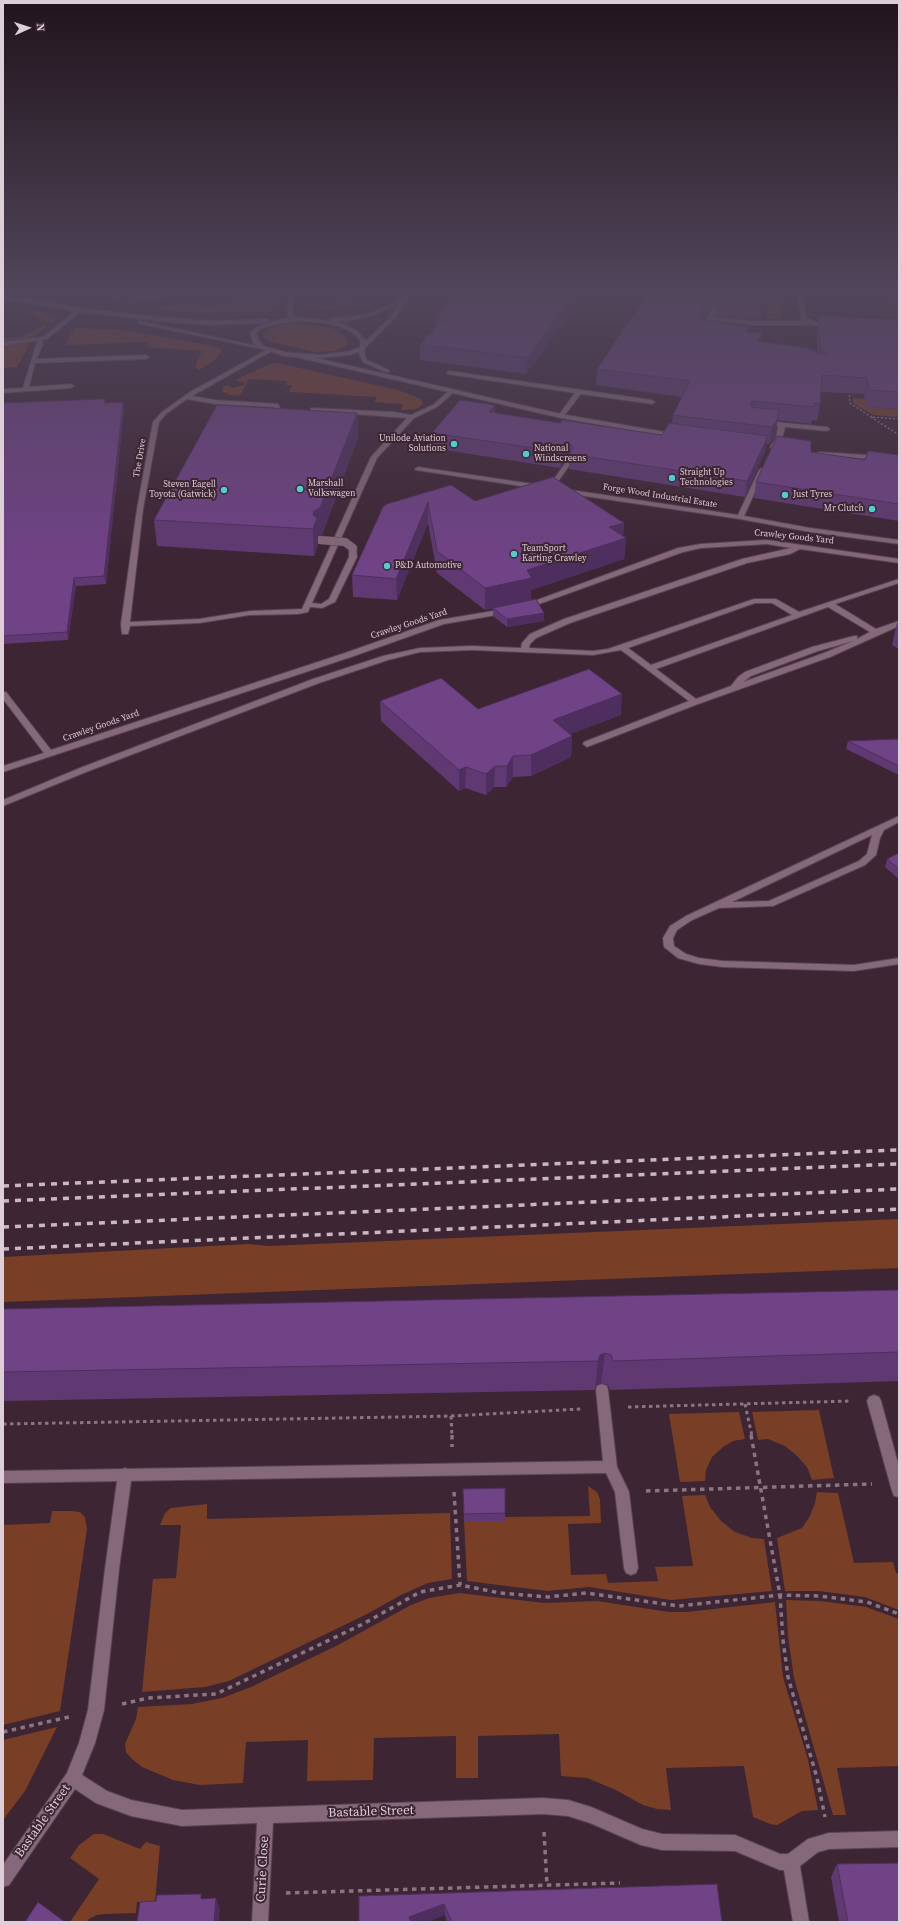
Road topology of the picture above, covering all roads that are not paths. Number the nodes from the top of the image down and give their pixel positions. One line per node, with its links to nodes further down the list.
1 (28, 383): 8 (street)
2 (211, 383): 12 (street, The Drive)
3 (417, 383): 7 (street)
4 (424, 383): 7 (street)
5 (517, 383): 11 (street)
6 (71, 386): 8 (street)
7 (436, 387): 10 (street)
8 (26, 389): 9 (street)
9 (3, 391)
10 (452, 391): 15 (street); 16 (street)
11 (579, 392): 13 (street); 15 (street)
12 (186, 397): 18 (street); 36 (street, The Drive)
13 (652, 402)
14 (313, 409): 16 (street)
15 (561, 416): 21 (street)
16 (412, 417): 36 (street)
17 (767, 423): 19 (street)
18 (271, 424)
19 (782, 424): 20 (street); 23 (street)
20 (827, 429)
21 (683, 437)
22 (814, 454): 24 (street)
23 (768, 456)
24 (899, 459)
25 (568, 463): 28 (street)
26 (765, 463): 29 (street)
27 (418, 469): 28 (street, Forge Wood Industrial Estate)
28 (550, 489): 29 (street, Forge Wood Industrial Estate)
29 (740, 517): 31 (street, Forge Wood Industrial Estate)
30 (320, 540): 36 (street, bridge)
31 (899, 542)
32 (799, 547): 33 (street, Crawley Goods Yard); 41 (street); 46 (street, Crawley Goods Yard)
33 (899, 561)
34 (899, 581): 35 (street)
35 (829, 604): 37 (street); 39 (street)
36 (308, 605)
37 (799, 615): 40 (street); 42 (street)
38 (899, 623): 39 (street)
39 (877, 633): 44 (street)
40 (622, 647): 41 (street); 42 (street)
41 (524, 650): 48 (street)
42 (650, 668): 44 (street)
43 (3, 694): 46 (street)
44 (695, 702): 45 (street)
45 (587, 744)
46 (50, 754): 47 (street, Crawley Goods Yard)
47 (3, 769)
48 (3, 803)
49 (899, 819): 50 (street)
50 (880, 828): 51 (street); 51 (street)
51 (711, 907): 52 (street)
52 (899, 962)
53 (602, 1390): 56 (street)
54 (874, 1401): 55 (street)
55 (894, 1457): 59 (street)
56 (610, 1467): 57 (street); 60 (street)
57 (125, 1474): 58 (street); 61 (street)
58 (3, 1477)
59 (898, 1487)
60 (631, 1568)
61 (73, 1778): 62 (street, Bastable Street); 65 (street, Bastable Street)
62 (265, 1815): 64 (street, Bastable Street); 66 (street, Curie Close)
63 (899, 1839): 64 (street)
64 (791, 1862): 67 (street)
65 (3, 1879)
66 (260, 1922)
67 (801, 1922)

